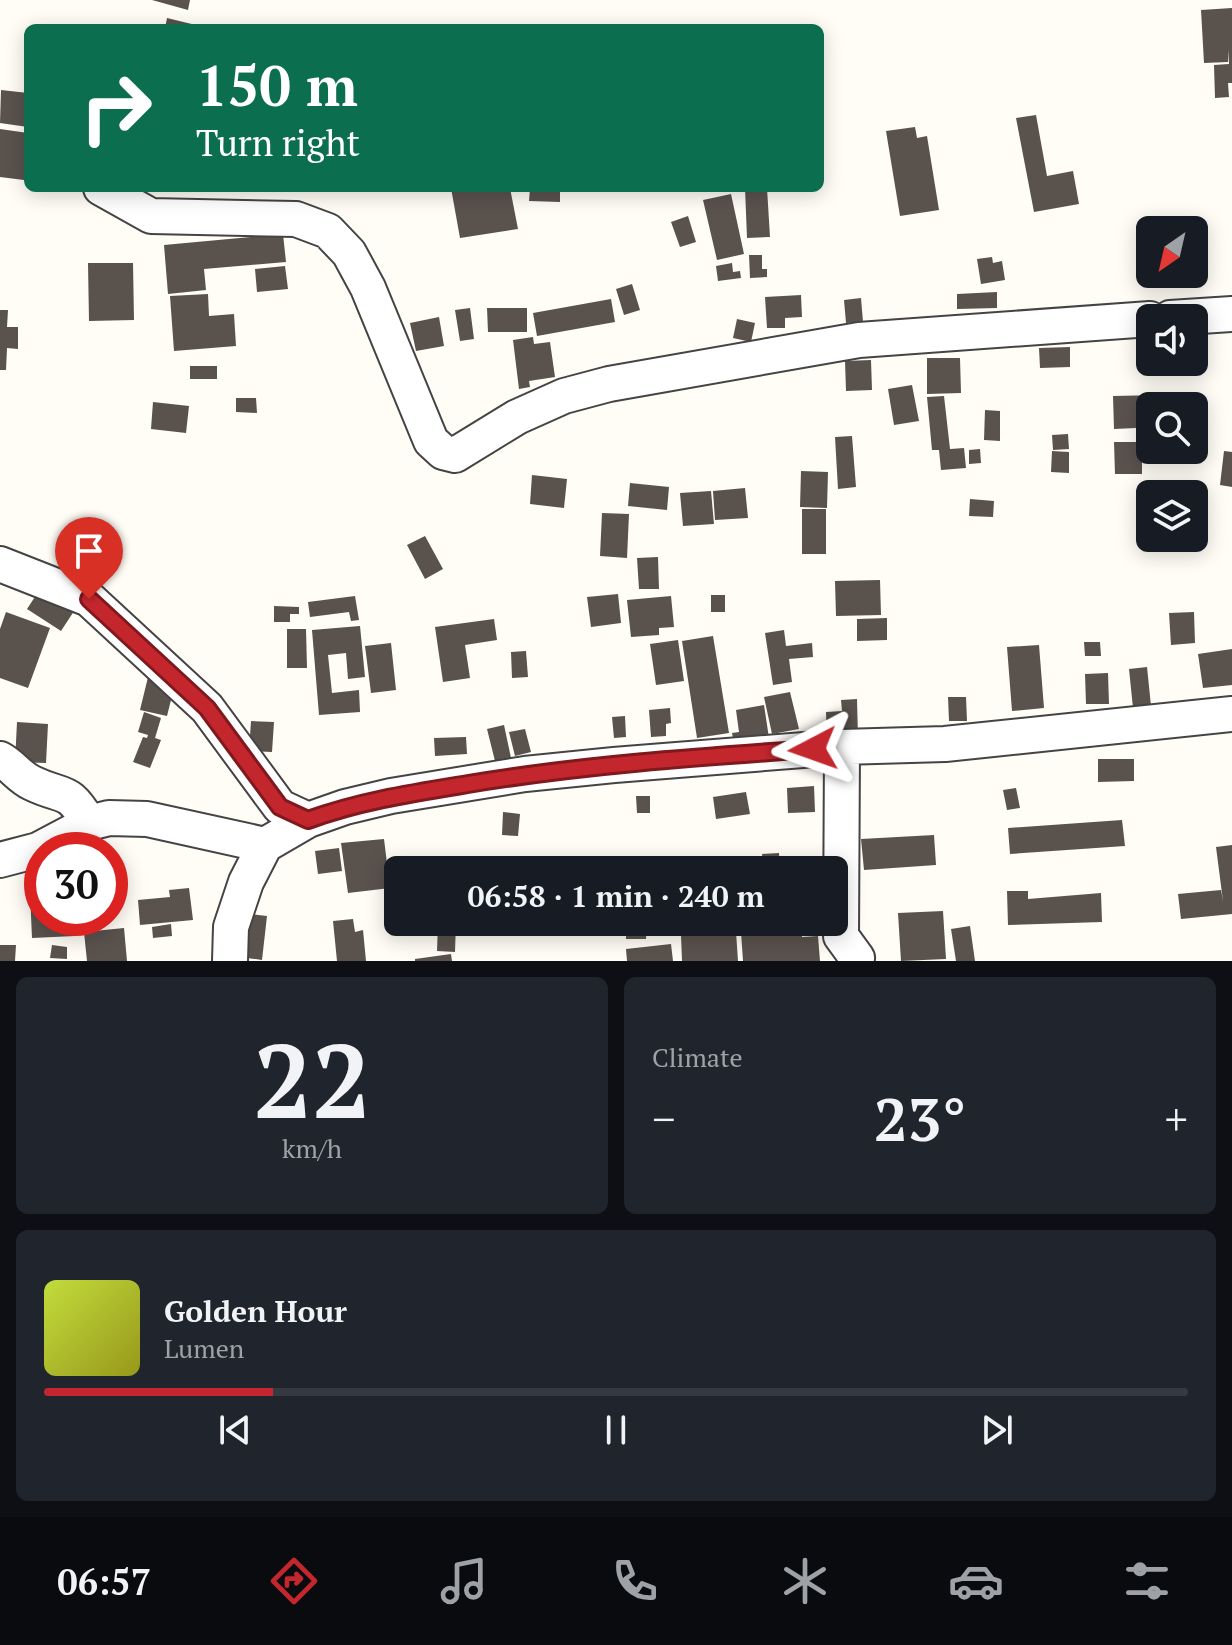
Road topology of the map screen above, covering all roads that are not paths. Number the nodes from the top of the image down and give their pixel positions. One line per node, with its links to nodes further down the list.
1 (108, 192): 4 (street)
2 (1232, 314): 3 (street)
3 (1208, 316)
4 (1136, 320)
5 (0, 564): 9 (street)
6 (1232, 714): 7 (street)
7 (842, 747): 9 (street); 14 (street)
8 (0, 759): 10 (street)
9 (308, 820): 11 (street)
10 (89, 823): 11 (street); 12 (street)
11 (265, 845): 13 (street)
12 (0, 860)
13 (230, 961)
14 (856, 961)

